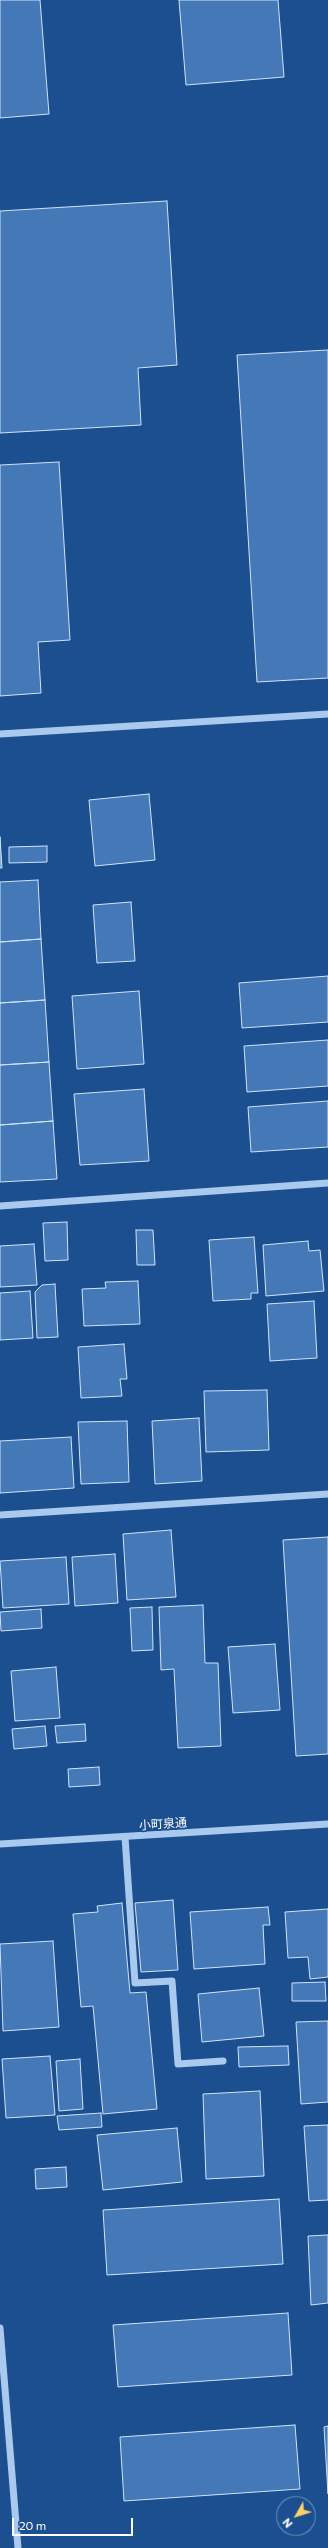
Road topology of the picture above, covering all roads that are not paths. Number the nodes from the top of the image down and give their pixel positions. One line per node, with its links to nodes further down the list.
1 (328, 714): 2 (street)
2 (0, 734)
3 (328, 1183): 4 (street)
4 (0, 1206)
5 (328, 1494): 6 (street)
6 (0, 1515)
7 (328, 1824): 8 (street, 小町泉通)
8 (125, 1837): 9 (street, 小町泉通); 10 (street)
9 (0, 1844)
10 (223, 2061)
11 (0, 2328): 12 (street)
12 (18, 2548)

